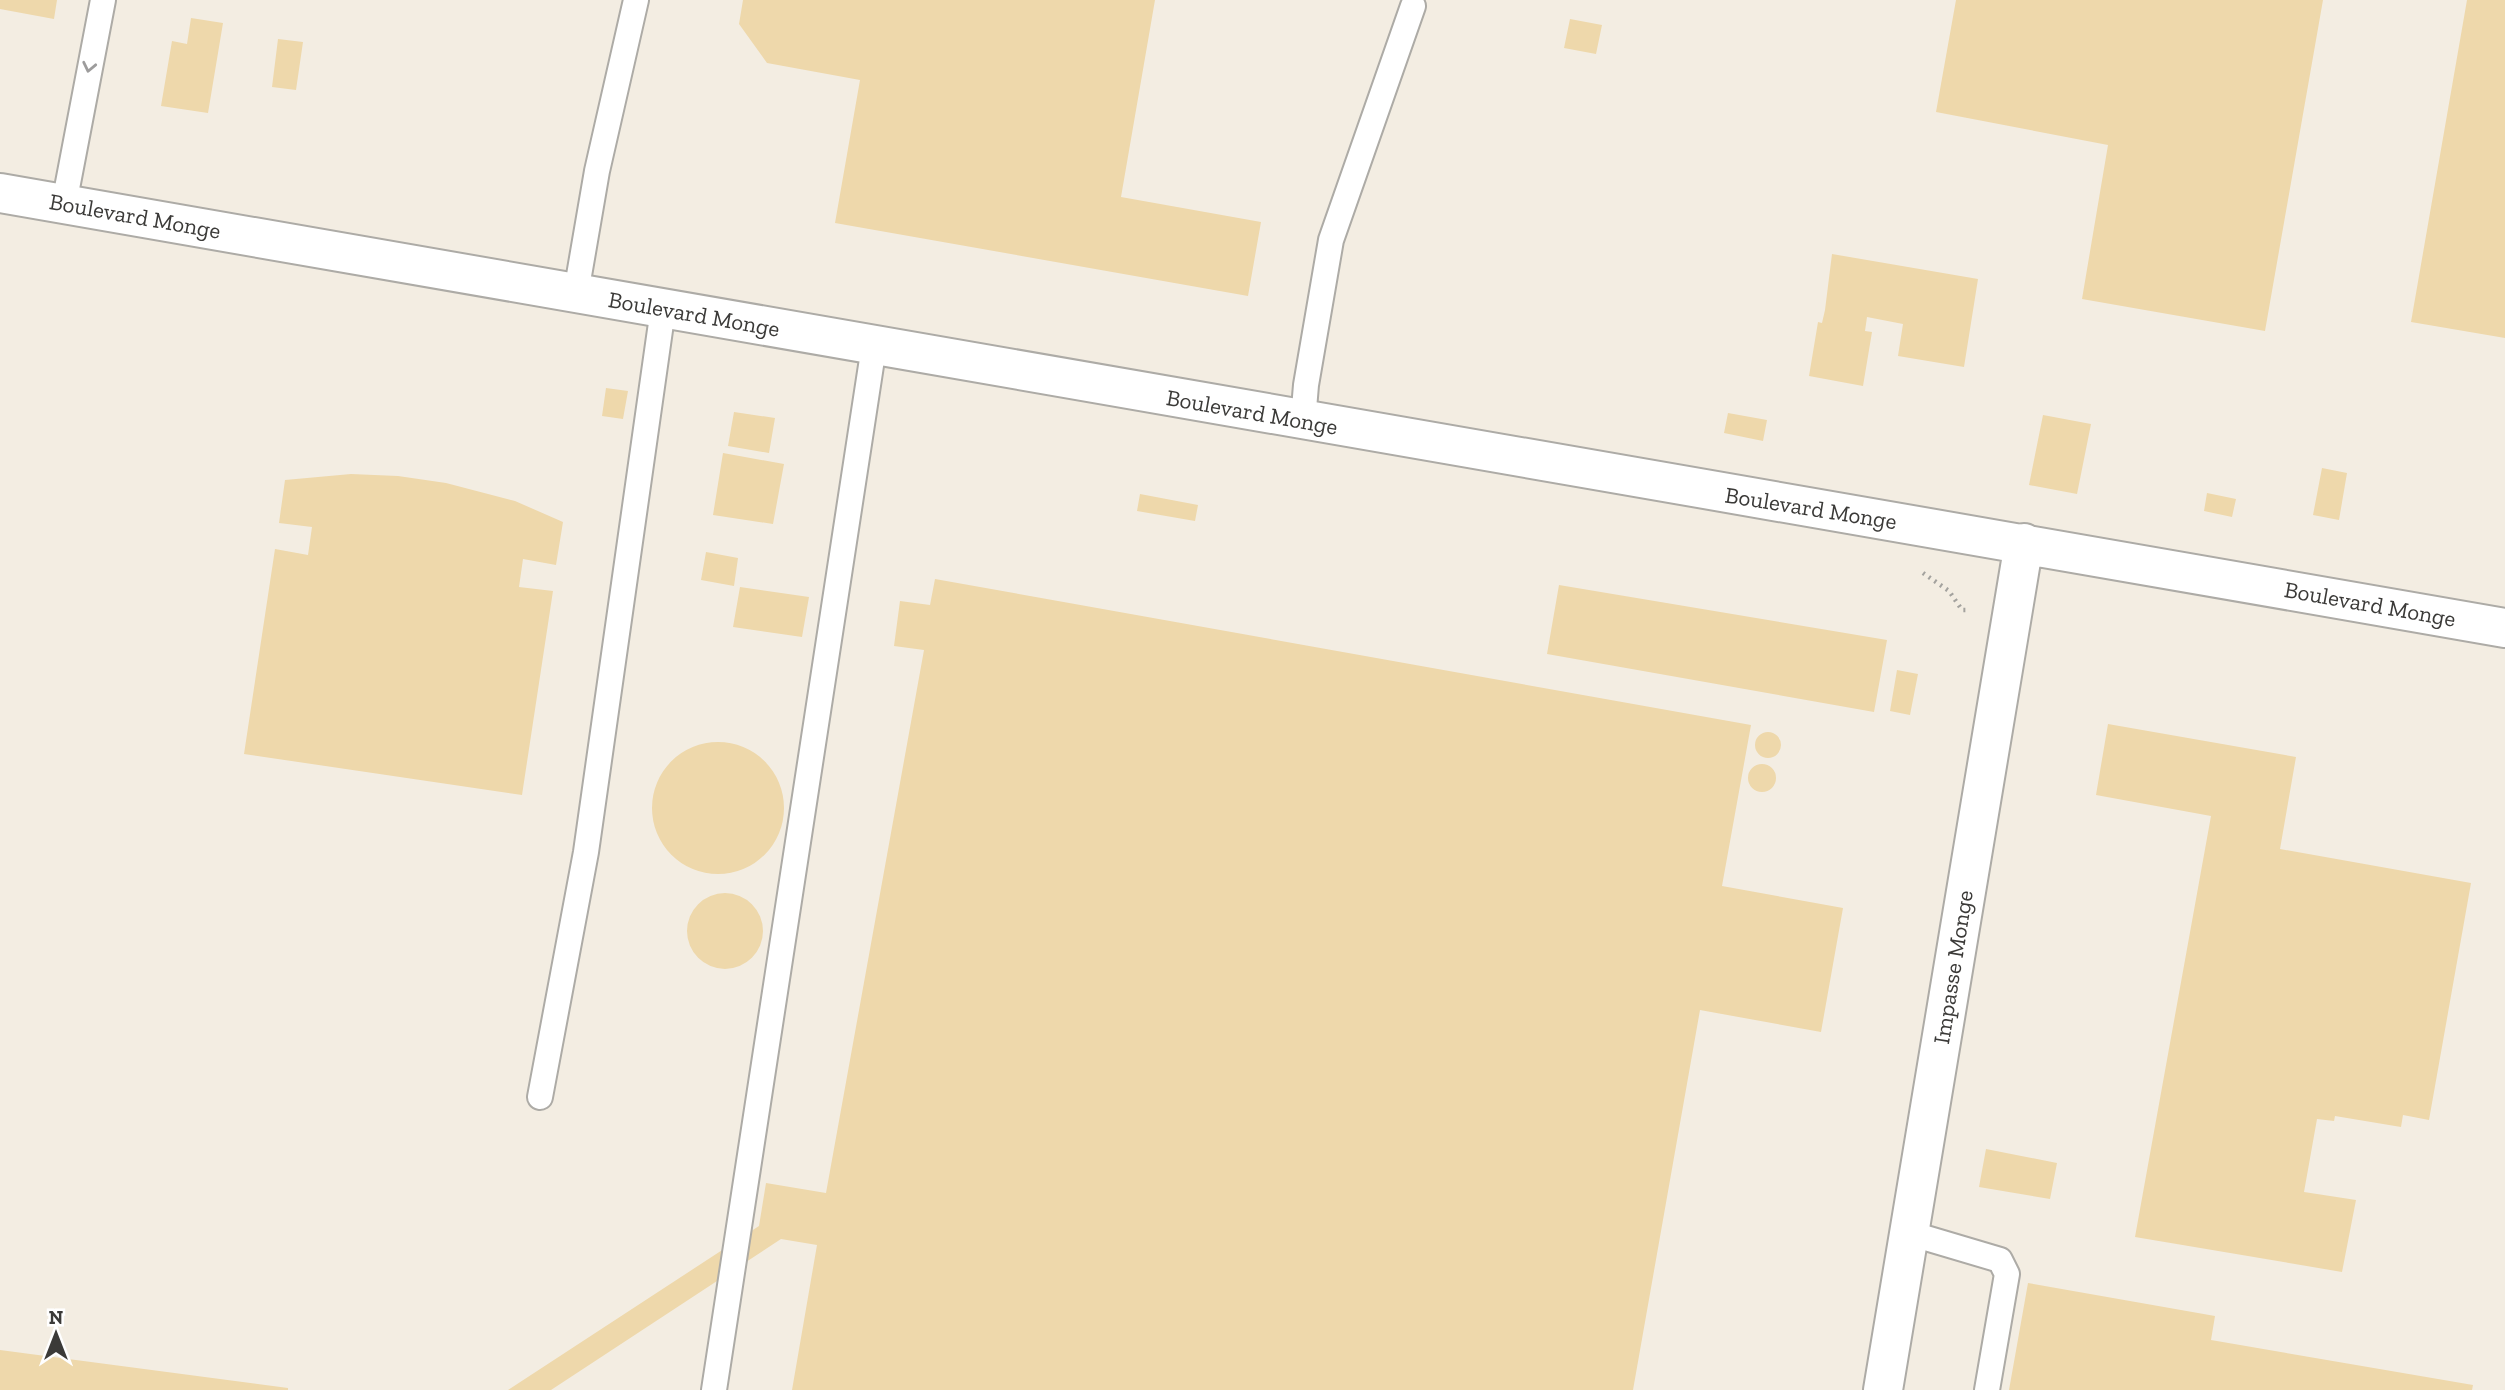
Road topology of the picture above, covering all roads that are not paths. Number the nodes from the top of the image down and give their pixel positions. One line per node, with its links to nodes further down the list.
1 (103, 0): 5 (lane, one-way to 5)
2 (636, 0): 6 (lane)
3 (1413, 6): 9 (lane)
4 (0, 193): 5 (street, Boulevard Monge)
5 (64, 204): 6 (street, Boulevard Monge)
6 (576, 293): 7 (street, Boulevard Monge)
7 (663, 309): 8 (street, Boulevard Monge); 12 (lane)
8 (874, 346): 9 (street, Boulevard Monge); 14 (lane)
9 (1303, 421): 10 (street, Boulevard Monge)
10 (2024, 543): 11 (street, Boulevard Monge); 13 (street, Impasse Monge)
11 (2505, 628)
12 (540, 1097)
13 (1909, 1234): 15 (street, Impasse Monge); 16 (lane)
14 (713, 1390)
15 (1883, 1390)
16 (1987, 1390)

